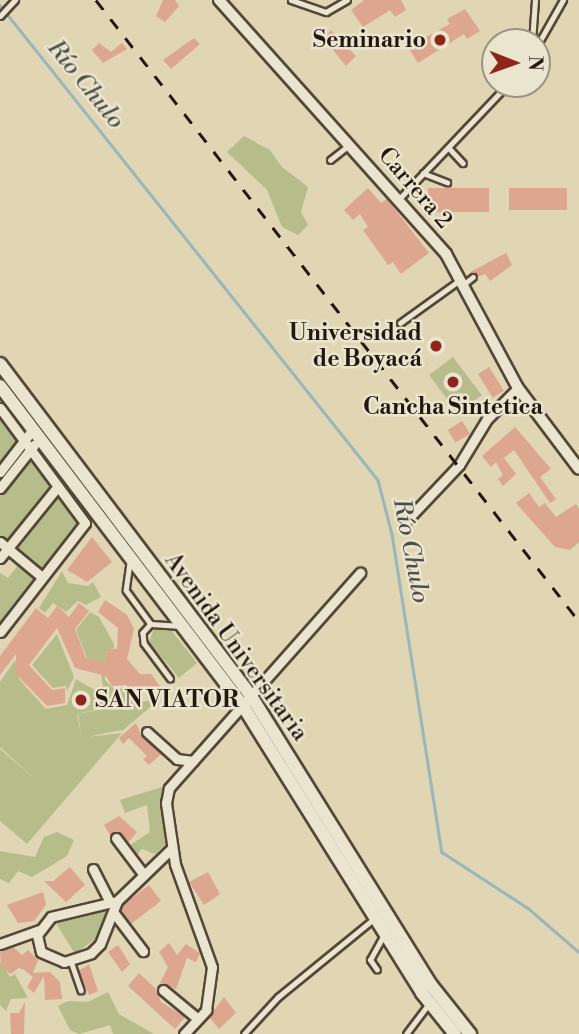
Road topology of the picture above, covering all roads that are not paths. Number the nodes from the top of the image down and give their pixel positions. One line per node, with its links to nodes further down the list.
1 (219, 0): 11 (street, Carrera 2)
2 (291, 0): 3 (lane)
3 (347, 0)
4 (535, 0): 8 (lane)
5 (563, 0): 9 (lane)
6 (14, 1): 7 (lane)
7 (0, 16)
8 (533, 28)
9 (547, 28)
10 (496, 98): 12 (lane)
11 (349, 145): 13 (lane); 17 (street, Carrera 2)
12 (450, 149): 14 (lane); 15 (lane)
13 (330, 160)
14 (463, 163)
15 (423, 173): 16 (lane); 17 (lane)
16 (447, 182)
17 (399, 200): 18 (street, Carrera 2)
18 (465, 280): 19 (lane); 22 (street, Carrera 2)
19 (400, 323)
20 (0, 364): 39 (main road, Avenida Universitaria)
21 (0, 386): 24 (main road, Avenida Universitaria)
22 (518, 388): 25 (street, Carrera 2); 29 (street)
23 (0, 408): 24 (street)
24 (32, 439): 26 (street); 27 (street); 28 (street); 31 (main road, Avenida Universitaria)
25 (579, 470)
26 (0, 472)
27 (58, 486): 30 (street); 34 (street)
28 (0, 488)
29 (408, 520)
30 (4, 545): 32 (street); 34 (street)
31 (132, 556): 35 (lane); 36 (main road, Avenida Universitaria)
32 (0, 558)
33 (360, 573): 39 (street)
34 (42, 578): 37 (street)
35 (151, 624): 36 (lane); 38 (lane)
36 (185, 626): 39 (main road, Avenida Universitaria)
37 (0, 632)
38 (170, 678)
39 (247, 701): 41 (street); 48 (main road, Avenida Universitaria); 63 (main road, Avenida Universitaria)
40 (148, 732): 41 (street)
41 (193, 761): 43 (street)
42 (116, 838): 45 (street)
43 (172, 848): 45 (street); 58 (street)
44 (93, 869): 46 (street)
45 (144, 875): 46 (street)
46 (113, 901): 47 (street); 49 (street)
47 (114, 913): 52 (street); 53 (street)
48 (375, 917): 50 (main road, Avenida Universitaria); 60 (lane)
49 (39, 930): 51 (street); 53 (street)
50 (385, 933): 54 (lane); 57 (main road, Avenida Universitaria)
51 (0, 944)
52 (143, 951)
53 (71, 961): 55 (lane)
54 (377, 970)
55 (81, 990)
56 (163, 990): 58 (street)
57 (430, 1003): 61 (lane); 62 (main road, Avenida Universitaria)
58 (198, 1019): 59 (street)
59 (184, 1034)
60 (244, 1034)
61 (406, 1034)
62 (455, 1034)
63 (470, 1034)

